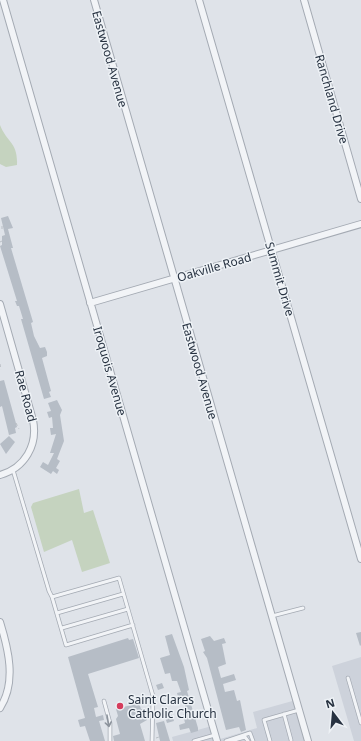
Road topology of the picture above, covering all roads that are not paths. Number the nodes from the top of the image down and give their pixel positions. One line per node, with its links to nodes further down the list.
1 (3, 0): 9 (street, Iroquois Avenue)
2 (94, 0): 8 (street, Eastwood Avenue)
3 (199, 0): 7 (street, Summit Drive)
4 (304, 0): 5 (street, Ranchland Drive)
5 (361, 199)
6 (361, 224): 7 (street, Oakville Road)
7 (271, 250): 8 (street, Oakville Road); 13 (street, Summit Drive)
8 (173, 279): 9 (street, Oakville Road); 19 (street, Eastwood Avenue)
9 (90, 303): 29 (street, Iroquois Avenue)
10 (0, 304): 11 (street, Rae Road)
11 (13, 470): 12 (street, Rae Road); 15 (lane)
12 (0, 475)
13 (361, 559)
14 (124, 594): 15 (lane); 17 (lane); 18 (lane)
15 (52, 597): 18 (lane)
16 (303, 608): 19 (lane)
17 (128, 609): 21 (lane); 22 (lane)
18 (57, 613): 22 (lane)
19 (272, 616): 26 (street, Eastwood Avenue)
20 (0, 622): 25 (street)
21 (133, 625): 22 (lane); 32 (lane)
22 (62, 628)
23 (348, 678): 28 (lane)
24 (104, 701): 31 (lane, one-way to 31)
25 (0, 708)
26 (299, 710): 27 (lane); 39 (street, Eastwood Avenue)
27 (284, 714): 30 (lane); 38 (lane)
28 (361, 723)
29 (216, 738): 33 (lane)
30 (291, 740)
31 (110, 741)
32 (152, 741)
33 (194, 741)
34 (226, 741): 37 (lane)
35 (232, 741): 36 (lane)
36 (248, 741)
37 (252, 741)
38 (270, 741)
39 (308, 741)

